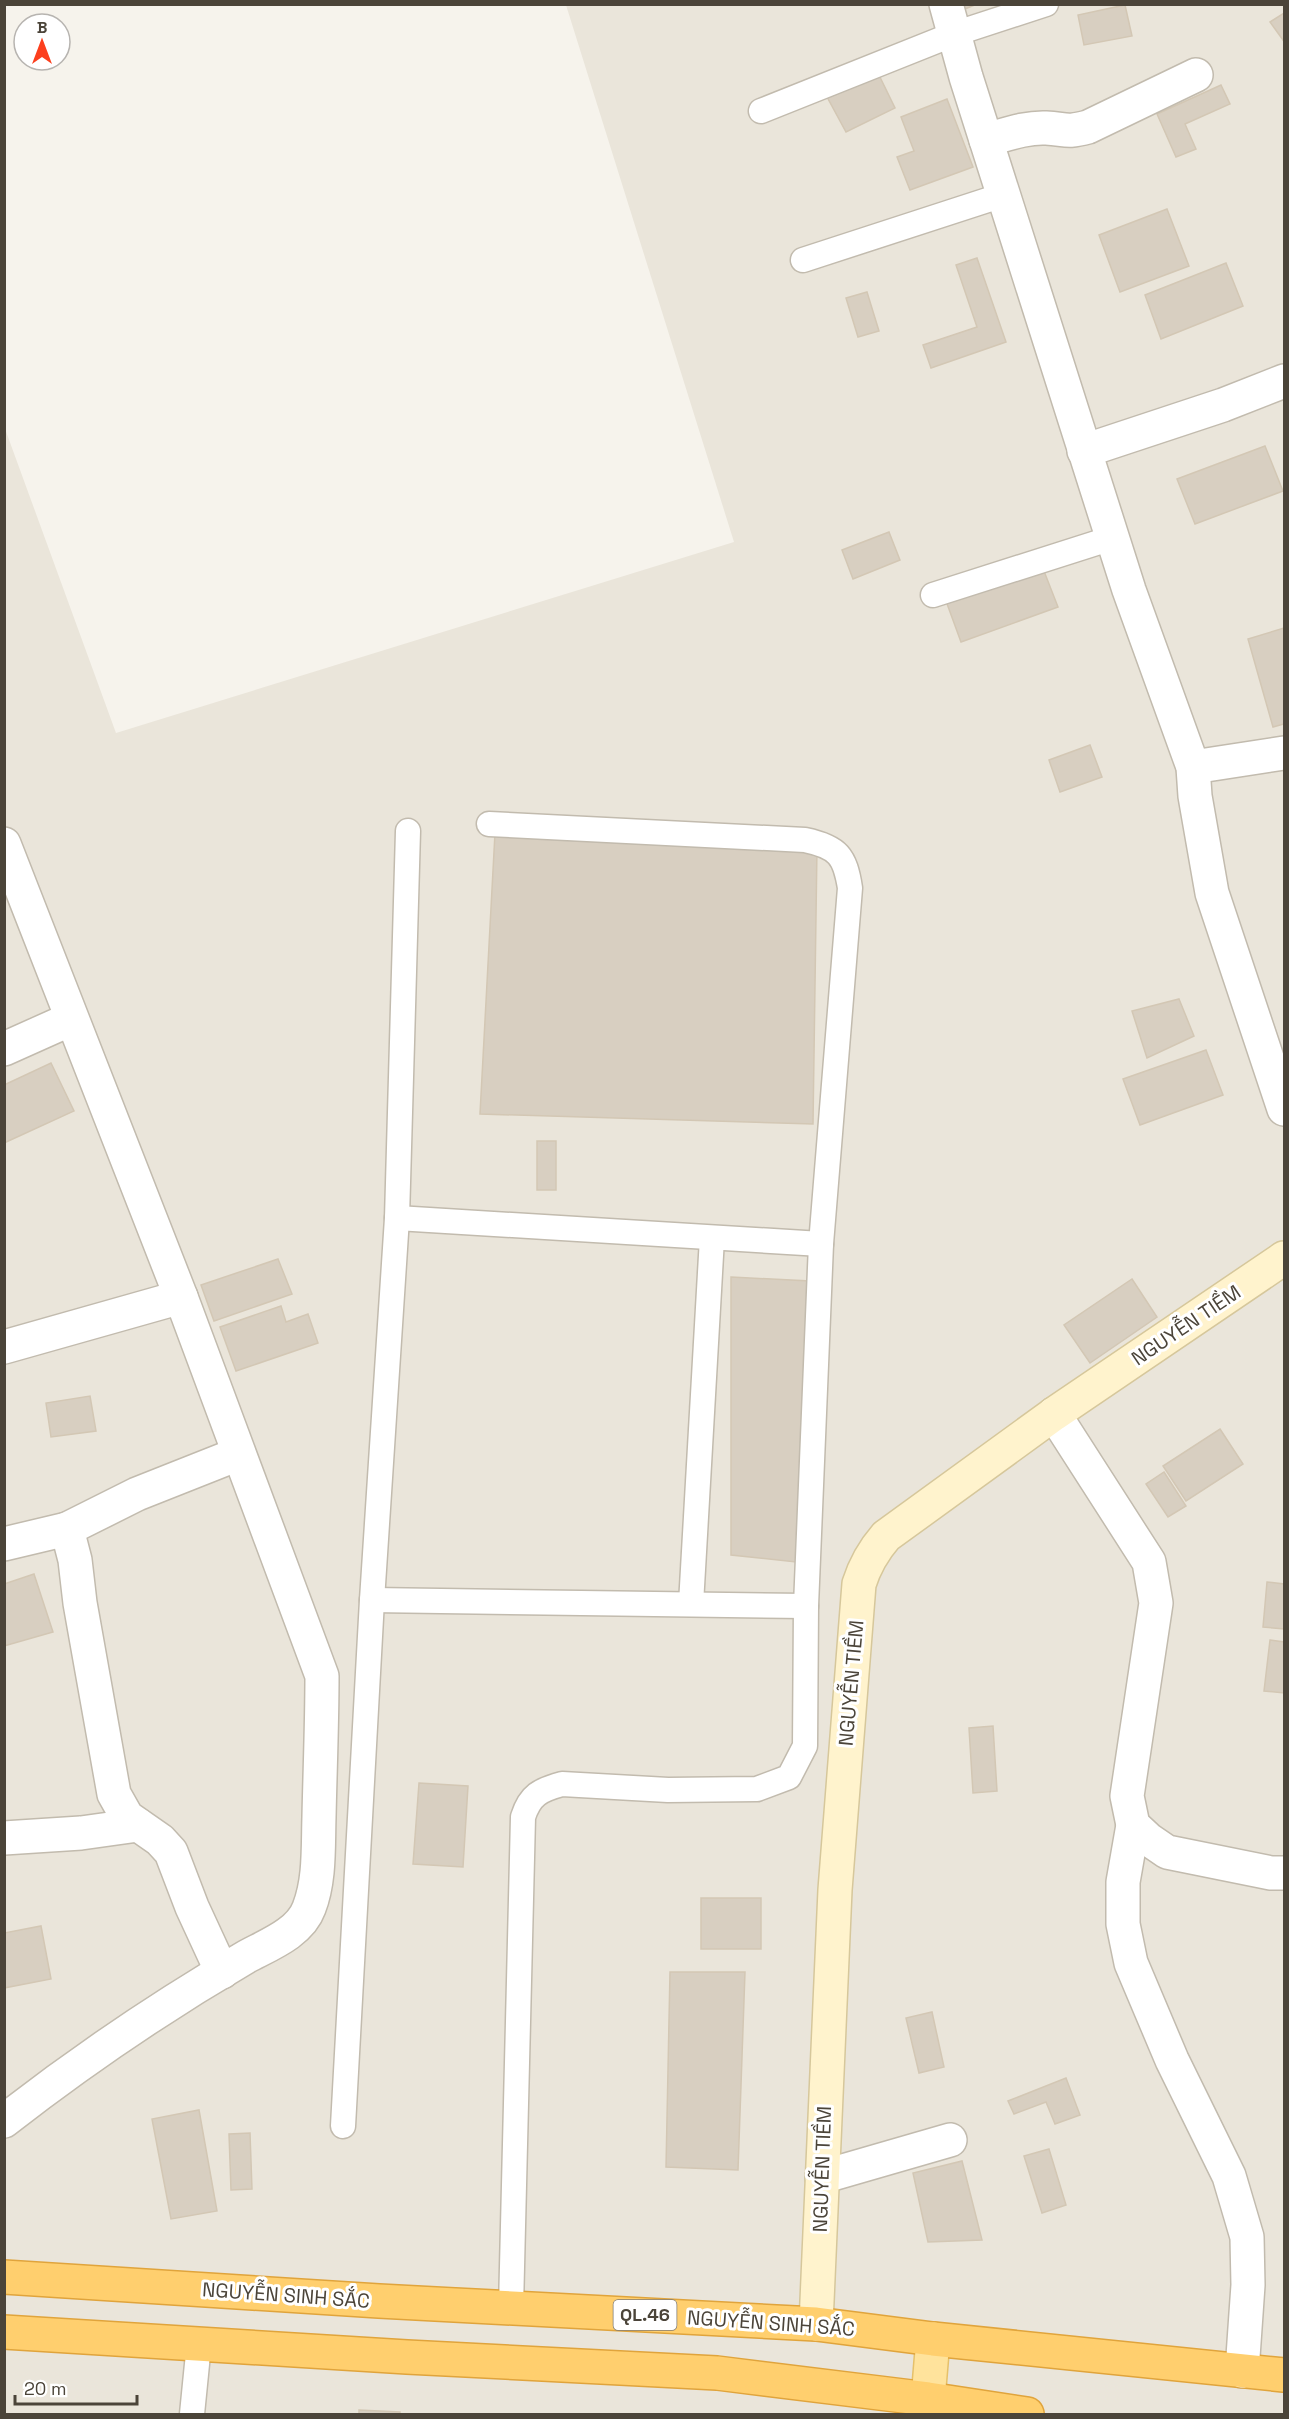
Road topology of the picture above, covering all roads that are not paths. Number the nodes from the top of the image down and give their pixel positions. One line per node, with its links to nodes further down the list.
1 (1046, 4): 2 (lane)
2 (950, 19): 4 (lane); 5 (street)
3 (1196, 75): 5 (street)
4 (761, 111)
5 (986, 140): 6 (street)
6 (1003, 195): 7 (lane); 9 (street)
7 (803, 260)
8 (1284, 381): 9 (street)
9 (1084, 451): 10 (street)
10 (1112, 538): 11 (lane); 13 (street)
11 (933, 595)
12 (1284, 753): 13 (street)
13 (1193, 767): 19 (street)
14 (489, 824): 22 (lane)
15 (408, 831): 20 (lane)
16 (4, 843): 17 (street)
17 (71, 1019): 18 (street); 24 (street)
18 (4, 1049)
19 (1284, 1109)
20 (397, 1218): 21 (lane); 30 (lane)
21 (712, 1238): 22 (lane); 31 (lane)
22 (820, 1244): 32 (lane)
23 (1284, 1258): 26 (street, NGUYỄN TIỀM)
24 (181, 1297): 25 (street); 27 (street)
25 (4, 1347)
26 (1054, 1414): 34 (street); 41 (street, NGUYỄN TIỀM)
27 (238, 1454): 28 (street); 37 (street)
28 (67, 1529): 29 (street); 33 (street)
29 (4, 1544)
30 (372, 1600): 31 (lane); 39 (lane)
31 (691, 1604): 32 (lane)
32 (806, 1606): 43 (lane)
33 (138, 1825): 35 (street); 37 (street)
34 (1133, 1825): 36 (street); 48 (street)
35 (4, 1838)
36 (1284, 1873)
37 (222, 1971): 38 (street)
38 (4, 2121)
39 (344, 2126)
40 (950, 2139): 41 (street)
41 (822, 2177): 44 (street, NGUYỄN TIỀM)
42 (4, 2277): 43 (highway, NGUYỄN SINH SẮC / QL.46)
43 (511, 2308): 44 (highway, NGUYỄN SINH SẮC / QL.46)
44 (816, 2324): 46 (highway, NGUYỄN SINH SẮC / QL.46)
45 (4, 2332): 47 (highway)
46 (933, 2339): 48 (highway, NGUYỄN SINH SẮC / QL.46); 49 (main road)
47 (199, 2344): 49 (highway); 50 (lane)
48 (1269, 2372)
49 (929, 2407): 51 (highway)
50 (192, 2415)
51 (1027, 2415)

